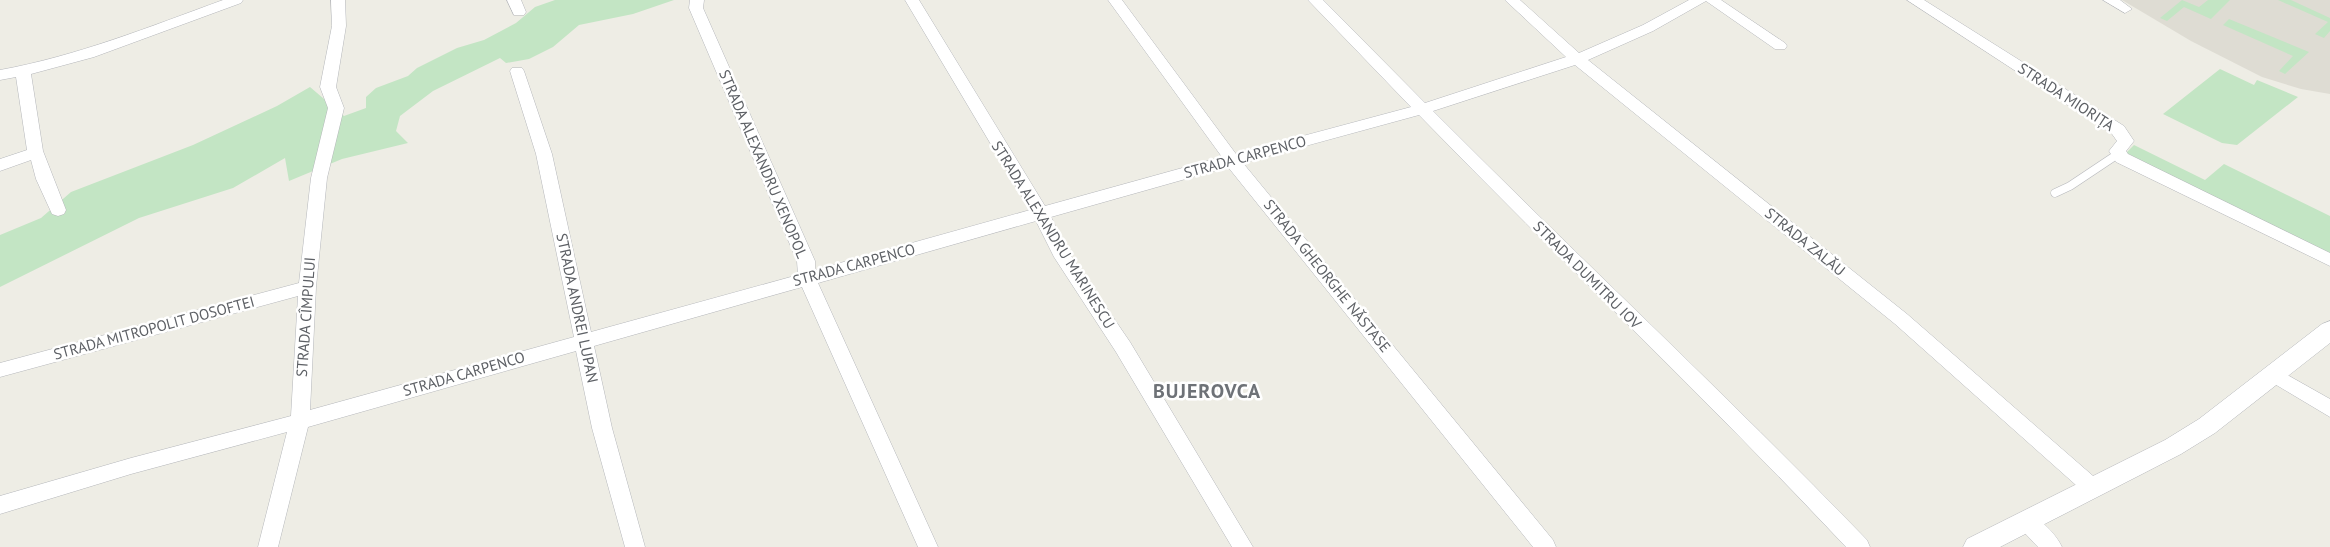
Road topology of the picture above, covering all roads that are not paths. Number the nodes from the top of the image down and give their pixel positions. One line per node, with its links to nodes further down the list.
1 (236, 0): 16 (street)
2 (338, 0): 28 (street, STRADA CÎMPULUI)
3 (697, 0): 27 (street, STRADA ALEXANDRU XENOPOL)
4 (912, 0): 25 (street, STRADA ALEXANDRU MARINESCU)
5 (1115, 0): 21 (street, STRADA GHEORGHE NĂSTASE)
6 (1315, 0): 18 (street, STRADA DUMITRU IOV)
7 (1512, 0): 14 (street, STRADA ZALĂU)
8 (1699, 0): 14 (street, STRADA CARPENCO)
9 (1712, 0): 13 (street)
10 (1914, 0): 20 (street, STRADA MIORIȚA)
11 (2110, 0): 12 (street)
12 (2125, 9)
13 (1780, 46)
14 (1578, 59): 18 (street, STRADA CARPENCO); 35 (street, STRADA ZALĂU)
15 (517, 71): 30 (street, STRADA ANDREI LUPAN)
16 (23, 72): 17 (street); 19 (street)
17 (0, 75)
18 (1424, 109): 21 (street, STRADA CARPENCO); 43 (street, STRADA DUMITRU IOV)
19 (35, 153): 22 (street); 24 (street)
20 (2118, 154): 23 (lane); 26 (street, STRADA MIORIȚA)
21 (1232, 160): 25 (street, STRADA CARPENCO); 42 (street, STRADA GHEORGHE NĂSTASE)
22 (0, 165)
23 (2055, 193)
24 (58, 210)
25 (1041, 214): 27 (street, STRADA CARPENCO); 41 (street, STRADA ALEXANDRU MARINESCU)
26 (2330, 260)
27 (807, 278): 30 (street, STRADA CARPENCO); 40 (street, STRADA ALEXANDRU XENOPOL)
28 (307, 287): 31 (street, STRADA MITROPOLIT DOSOFTEI); 34 (street, STRADA CÎMPULUI)
29 (2330, 330): 32 (street)
30 (584, 340): 34 (street, STRADA CARPENCO); 39 (street, STRADA ANDREI LUPAN)
31 (0, 370)
32 (2275, 375): 33 (street); 35 (street)
33 (2330, 409)
34 (300, 421): 36 (street, STRADA CARPENCO); 38 (street, STRADA CÎMPULUI)
35 (2093, 488): 37 (street)
36 (0, 504)
37 (2026, 522): 44 (street); 45 (street)
38 (268, 547)
39 (635, 547)
40 (928, 547)
41 (1243, 547)
42 (1546, 547)
43 (1860, 547)
44 (1976, 547)
45 (2052, 547)

